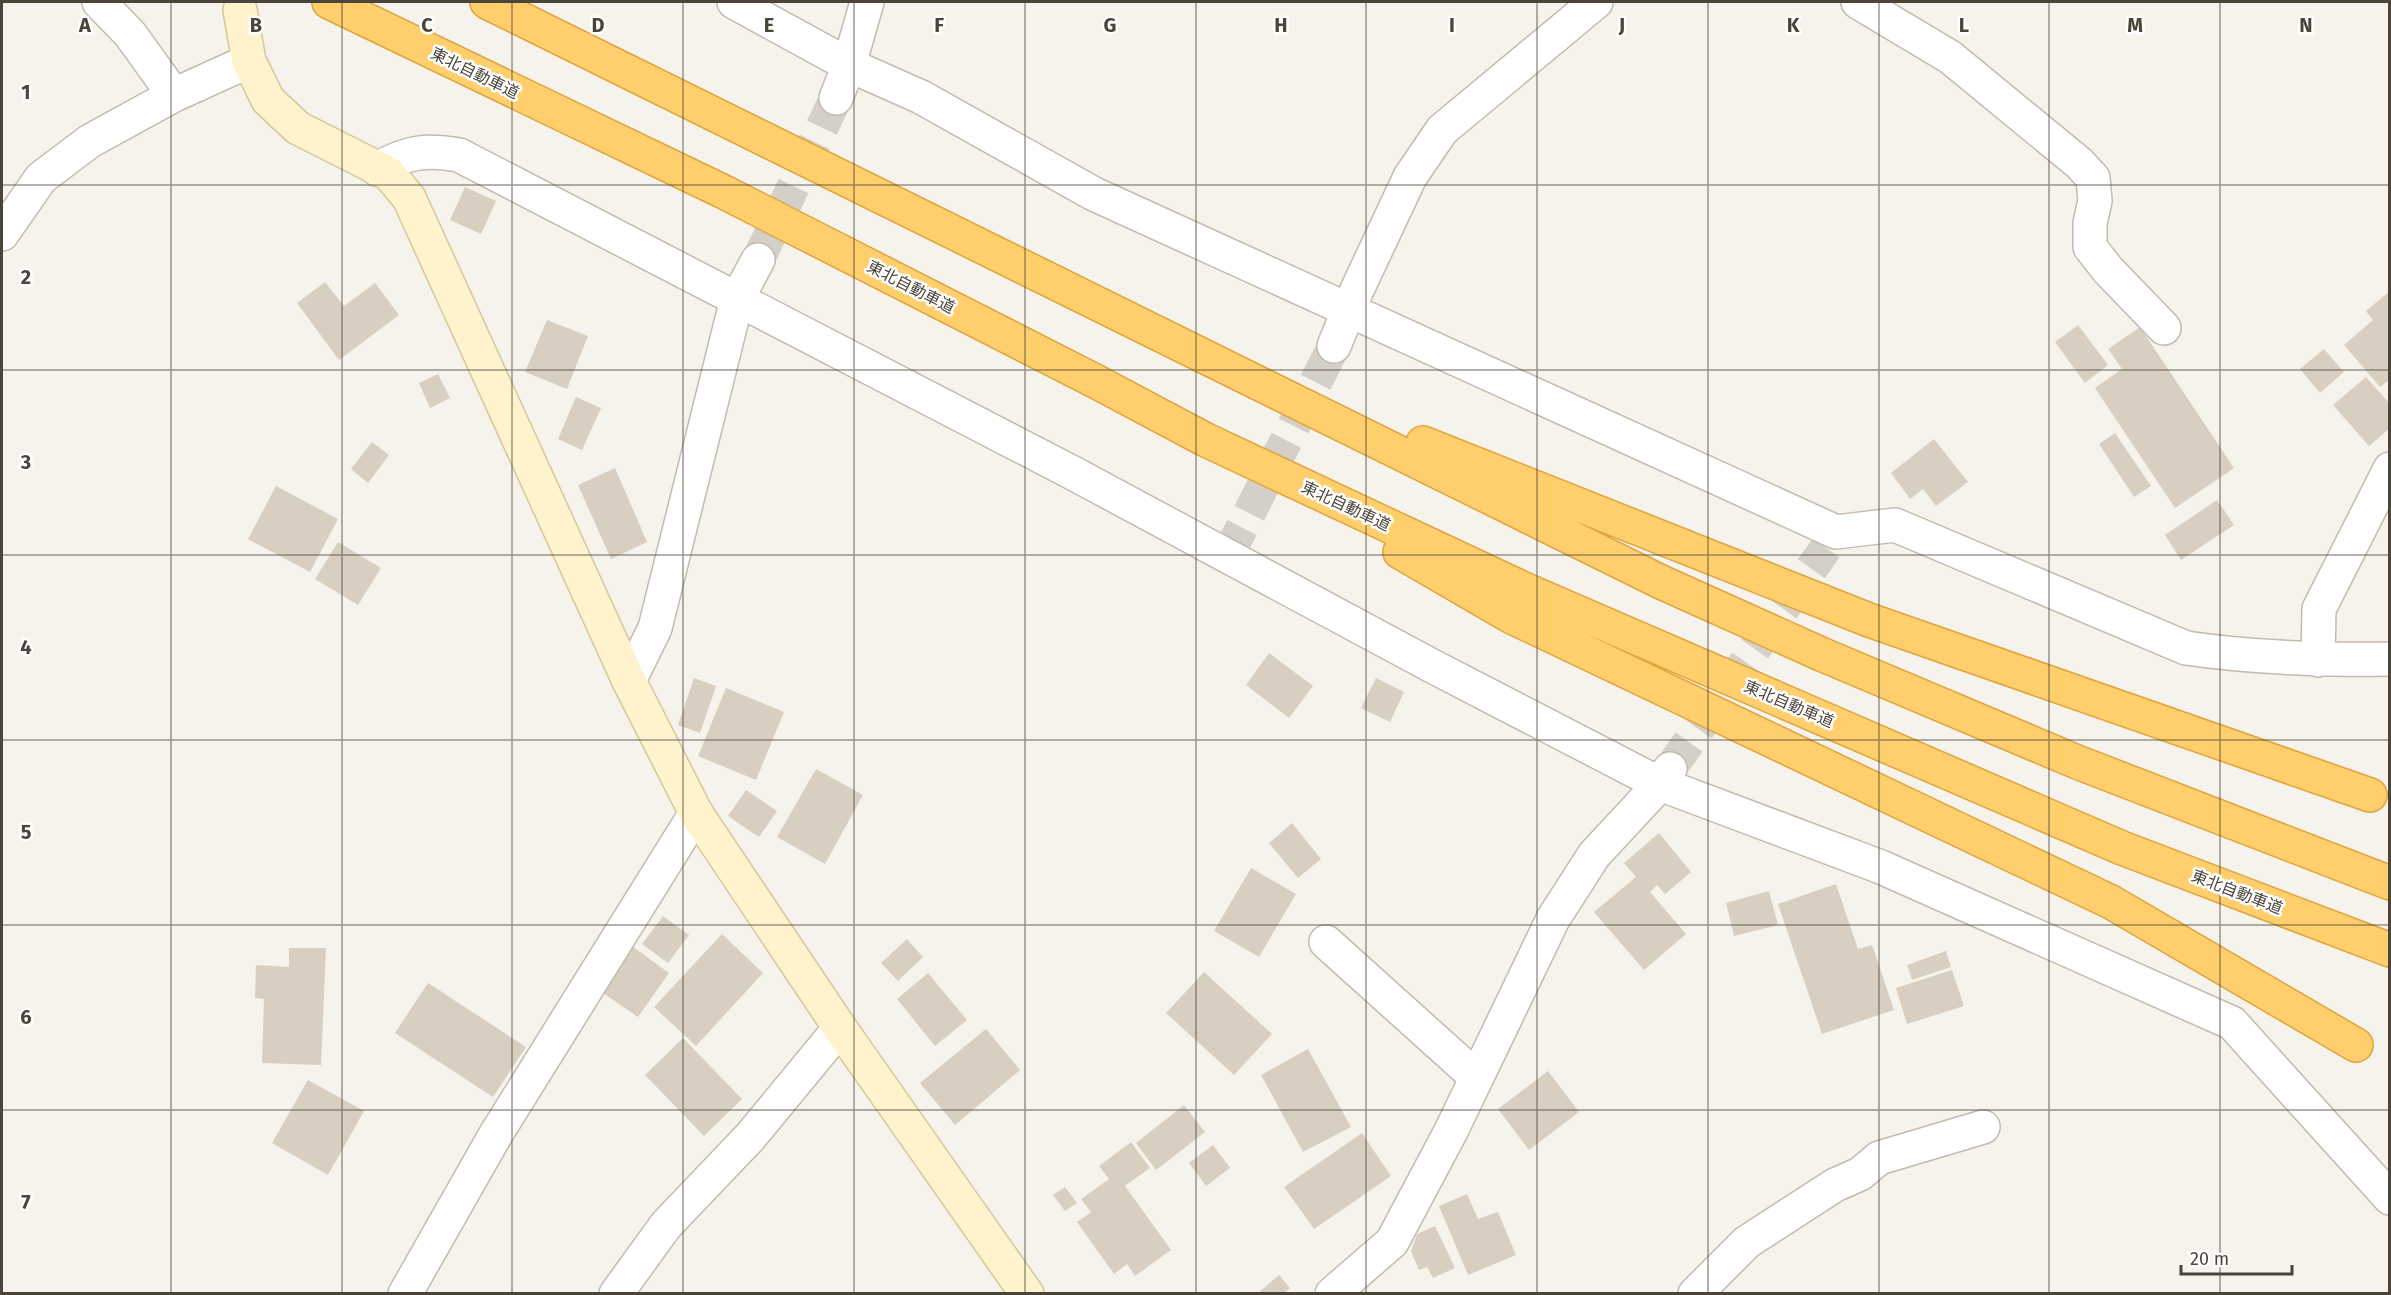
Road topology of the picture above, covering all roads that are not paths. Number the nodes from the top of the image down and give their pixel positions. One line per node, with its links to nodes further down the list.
1 (99, 2): 11 (street)
2 (329, 2): 21 (highway, 東北自動車道)
3 (487, 2): 19 (highway)
4 (734, 2): 10 (street)
5 (867, 2): 10 (street)
6 (1596, 2): 17 (street)
7 (1858, 2): 18 (street)
8 (240, 10): 9 (street)
9 (249, 61): 11 (street); 13 (street)
10 (849, 65): 12 (street); 17 (street)
11 (174, 95): 14 (street)
12 (836, 98)
13 (377, 169): 16 (street); 25 (street)
14 (2, 234)
15 (758, 260): 16 (street)
16 (737, 299): 25 (street); 26 (street)
17 (1348, 312): 20 (street); 24 (street)
18 (2164, 328)
19 (1168, 340): 27 (highway); 29 (highway)
20 (1334, 346)
21 (1206, 440): 31 (highway, 東北自動車道); 33 (highway)
22 (2390, 469): 24 (street)
23 (2390, 659): 24 (street)
24 (2318, 660)
25 (629, 681): 28 (street)
26 (1665, 777): 34 (street); 36 (street)
27 (2370, 795)
28 (696, 813): 32 (street); 37 (street)
29 (2390, 883)
30 (1326, 942): 34 (street)
31 (2390, 950)
32 (840, 1028): 38 (street); 39 (street)
33 (2356, 1045)
34 (1476, 1077): 40 (street)
35 (1983, 1127): 41 (street)
36 (2390, 1198)
37 (405, 1293)
38 (616, 1293)
39 (1027, 1293)
40 (1332, 1293)
41 (1695, 1293)

